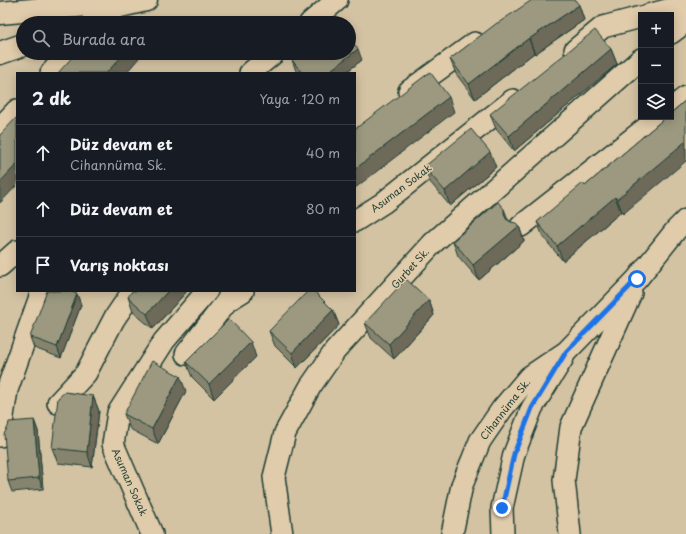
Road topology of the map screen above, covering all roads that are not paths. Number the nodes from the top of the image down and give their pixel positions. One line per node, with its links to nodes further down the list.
1 (146, 0): 5 (main road)
2 (337, 0): 9 (street)
3 (58, 4): 5 (main road); 6 (main road)
4 (686, 5): 7 (street)
5 (116, 7): 8 (main road)
6 (0, 12)
7 (659, 12)
8 (104, 16)
9 (318, 16)
10 (638, 18): 18 (street)
11 (686, 22): 13 (street)
12 (493, 30): 24 (street)
13 (674, 31)
14 (16, 47): 15 (main road)
15 (0, 53)
16 (63, 60): 20 (street)
17 (266, 60): 21 (street)
18 (561, 61)
19 (638, 62): 46 (street, Gurbet Sk.)
20 (52, 72)
21 (251, 72)
22 (526, 90): 29 (street, Asuman Sokak)
23 (686, 97): 25 (street)
24 (393, 102)
25 (674, 107)
26 (16, 111): 28 (street)
27 (656, 120): 32 (street)
28 (0, 128)
29 (384, 203): 30 (street, Asuman Sokak); 33 (street)
30 (356, 220)
31 (686, 220): 36 (street)
32 (521, 226)
33 (356, 235)
34 (16, 252): 35 (street)
35 (0, 266)
36 (637, 279): 41 (street, Cihannüma Sk.); 49 (street)
37 (42, 292): 44 (street)
38 (132, 292): 43 (street)
39 (206, 292): 45 (street, Asuman Sokak)
40 (234, 294): 42 (street)
41 (566, 352): 47 (street, Cihannüma Sk.); 48 (street)
42 (186, 354)
43 (58, 403)
44 (0, 436)
45 (152, 534)
46 (282, 534)
47 (452, 534)
48 (503, 534)
49 (570, 534)

